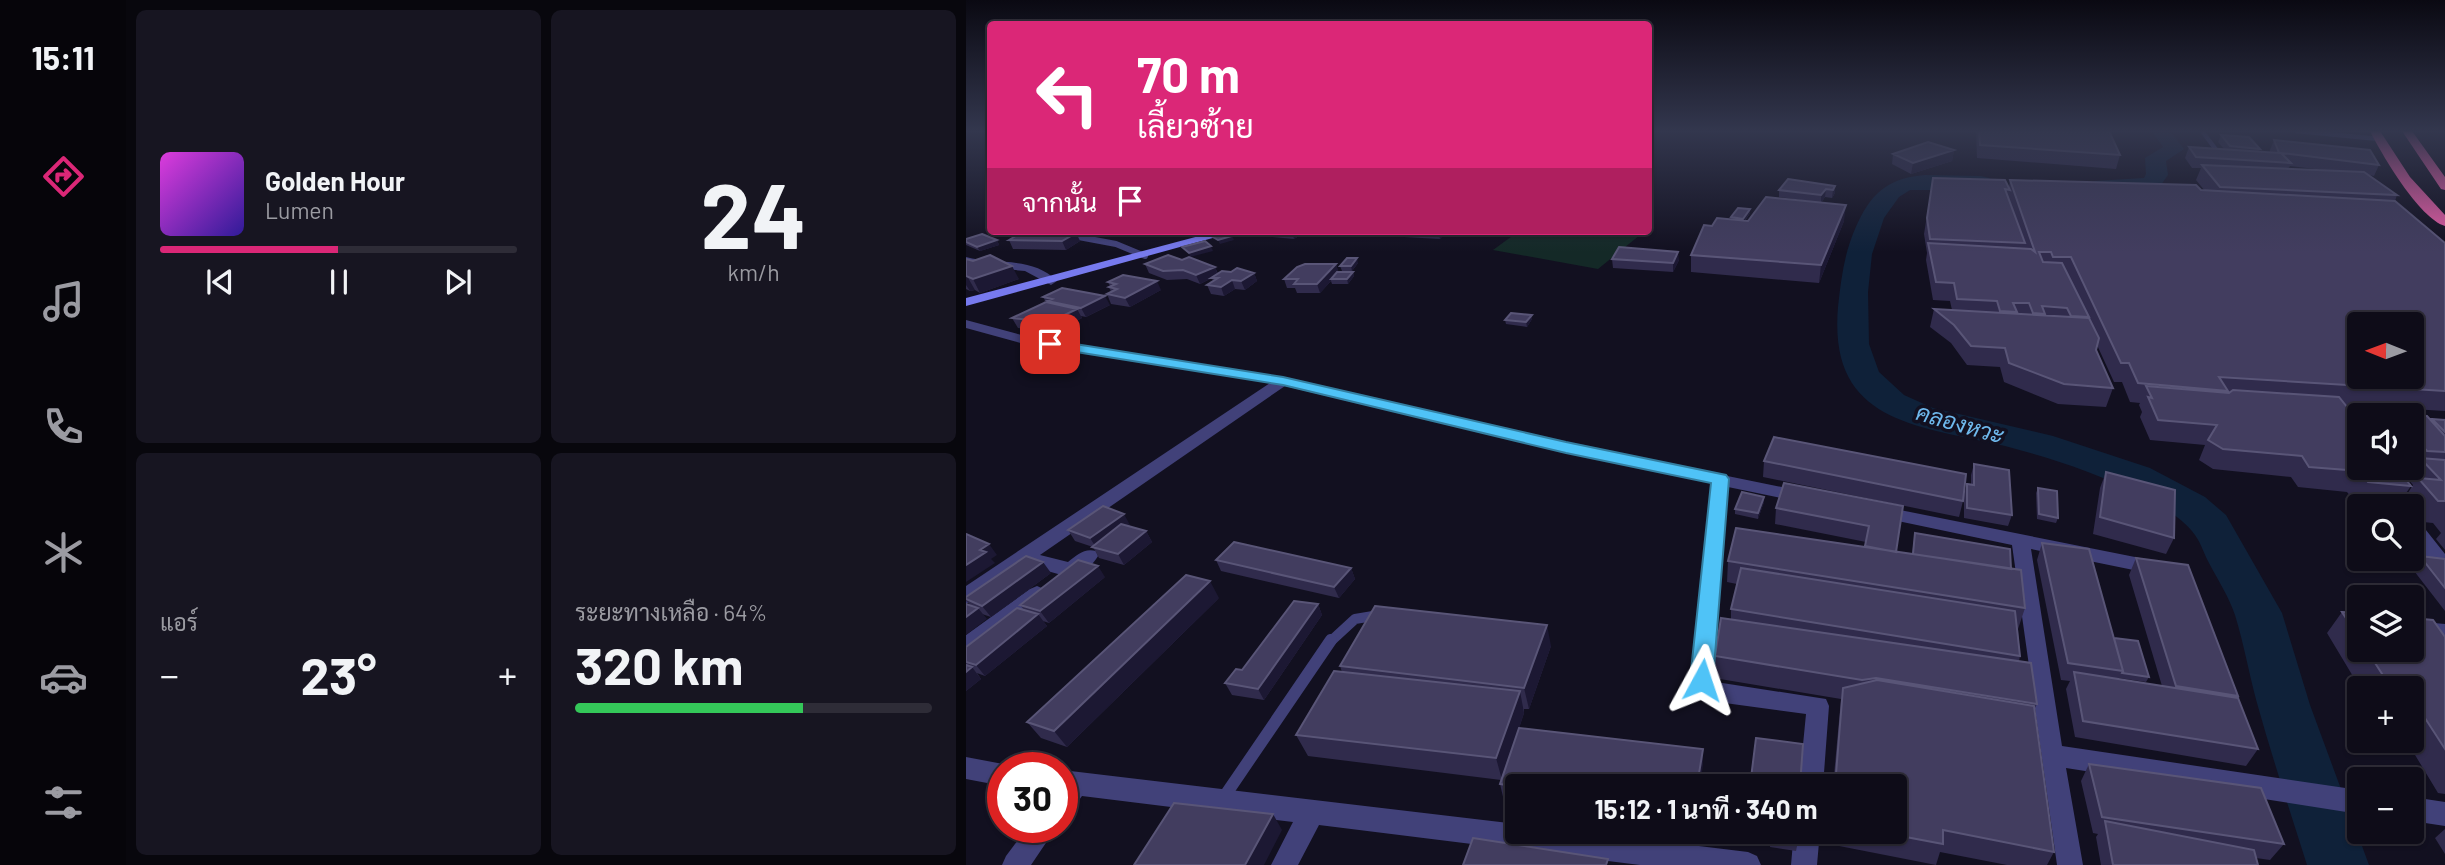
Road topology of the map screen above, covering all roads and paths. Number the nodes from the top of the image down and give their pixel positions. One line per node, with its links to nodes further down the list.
1 (2401, 171): 4 (highway)
2 (2435, 171): 3 (highway)
3 (2445, 186)
4 (2445, 222)
5 (1068, 235): 7 (lane)
6 (1218, 235): 7 (street)
7 (1145, 256): 9 (street)
8 (966, 260): 9 (street)
9 (1051, 281): 10 (street)
10 (966, 302)
11 (966, 324): 12 (street)
12 (1283, 381): 14 (street); 21 (street)
13 (2445, 474): 15 (street)
14 (1720, 479): 16 (street); 33 (street)
15 (2383, 487)
16 (1816, 499)
17 (1870, 510): 19 (street)
18 (2424, 540): 22 (street)
19 (2021, 542): 24 (street); 30 (street)
20 (1089, 556): 23 (street)
21 (1023, 557): 23 (street); 25 (street)
22 (2445, 568)
23 (1070, 570): 29 (street)
24 (2169, 570)
25 (966, 596)
26 (1395, 616): 35 (lane)
27 (2424, 630): 28 (street)
28 (2445, 632)
29 (966, 647)
30 (2052, 755): 36 (street); 47 (street)
31 (966, 768): 32 (street)
32 (987, 772)
33 (1812, 774)
34 (1078, 790): 35 (street)
35 (1222, 800): 38 (street)
36 (2347, 800)
37 (2424, 811): 39 (street)
38 (1311, 812): 42 (street); 44 (street)
39 (2445, 814)
40 (1031, 843): 43 (street)
41 (1806, 844): 46 (street)
42 (1627, 858): 45 (street)
43 (1014, 865)
44 (1284, 865)
45 (1748, 865)
46 (1804, 865)
47 (2070, 865)

